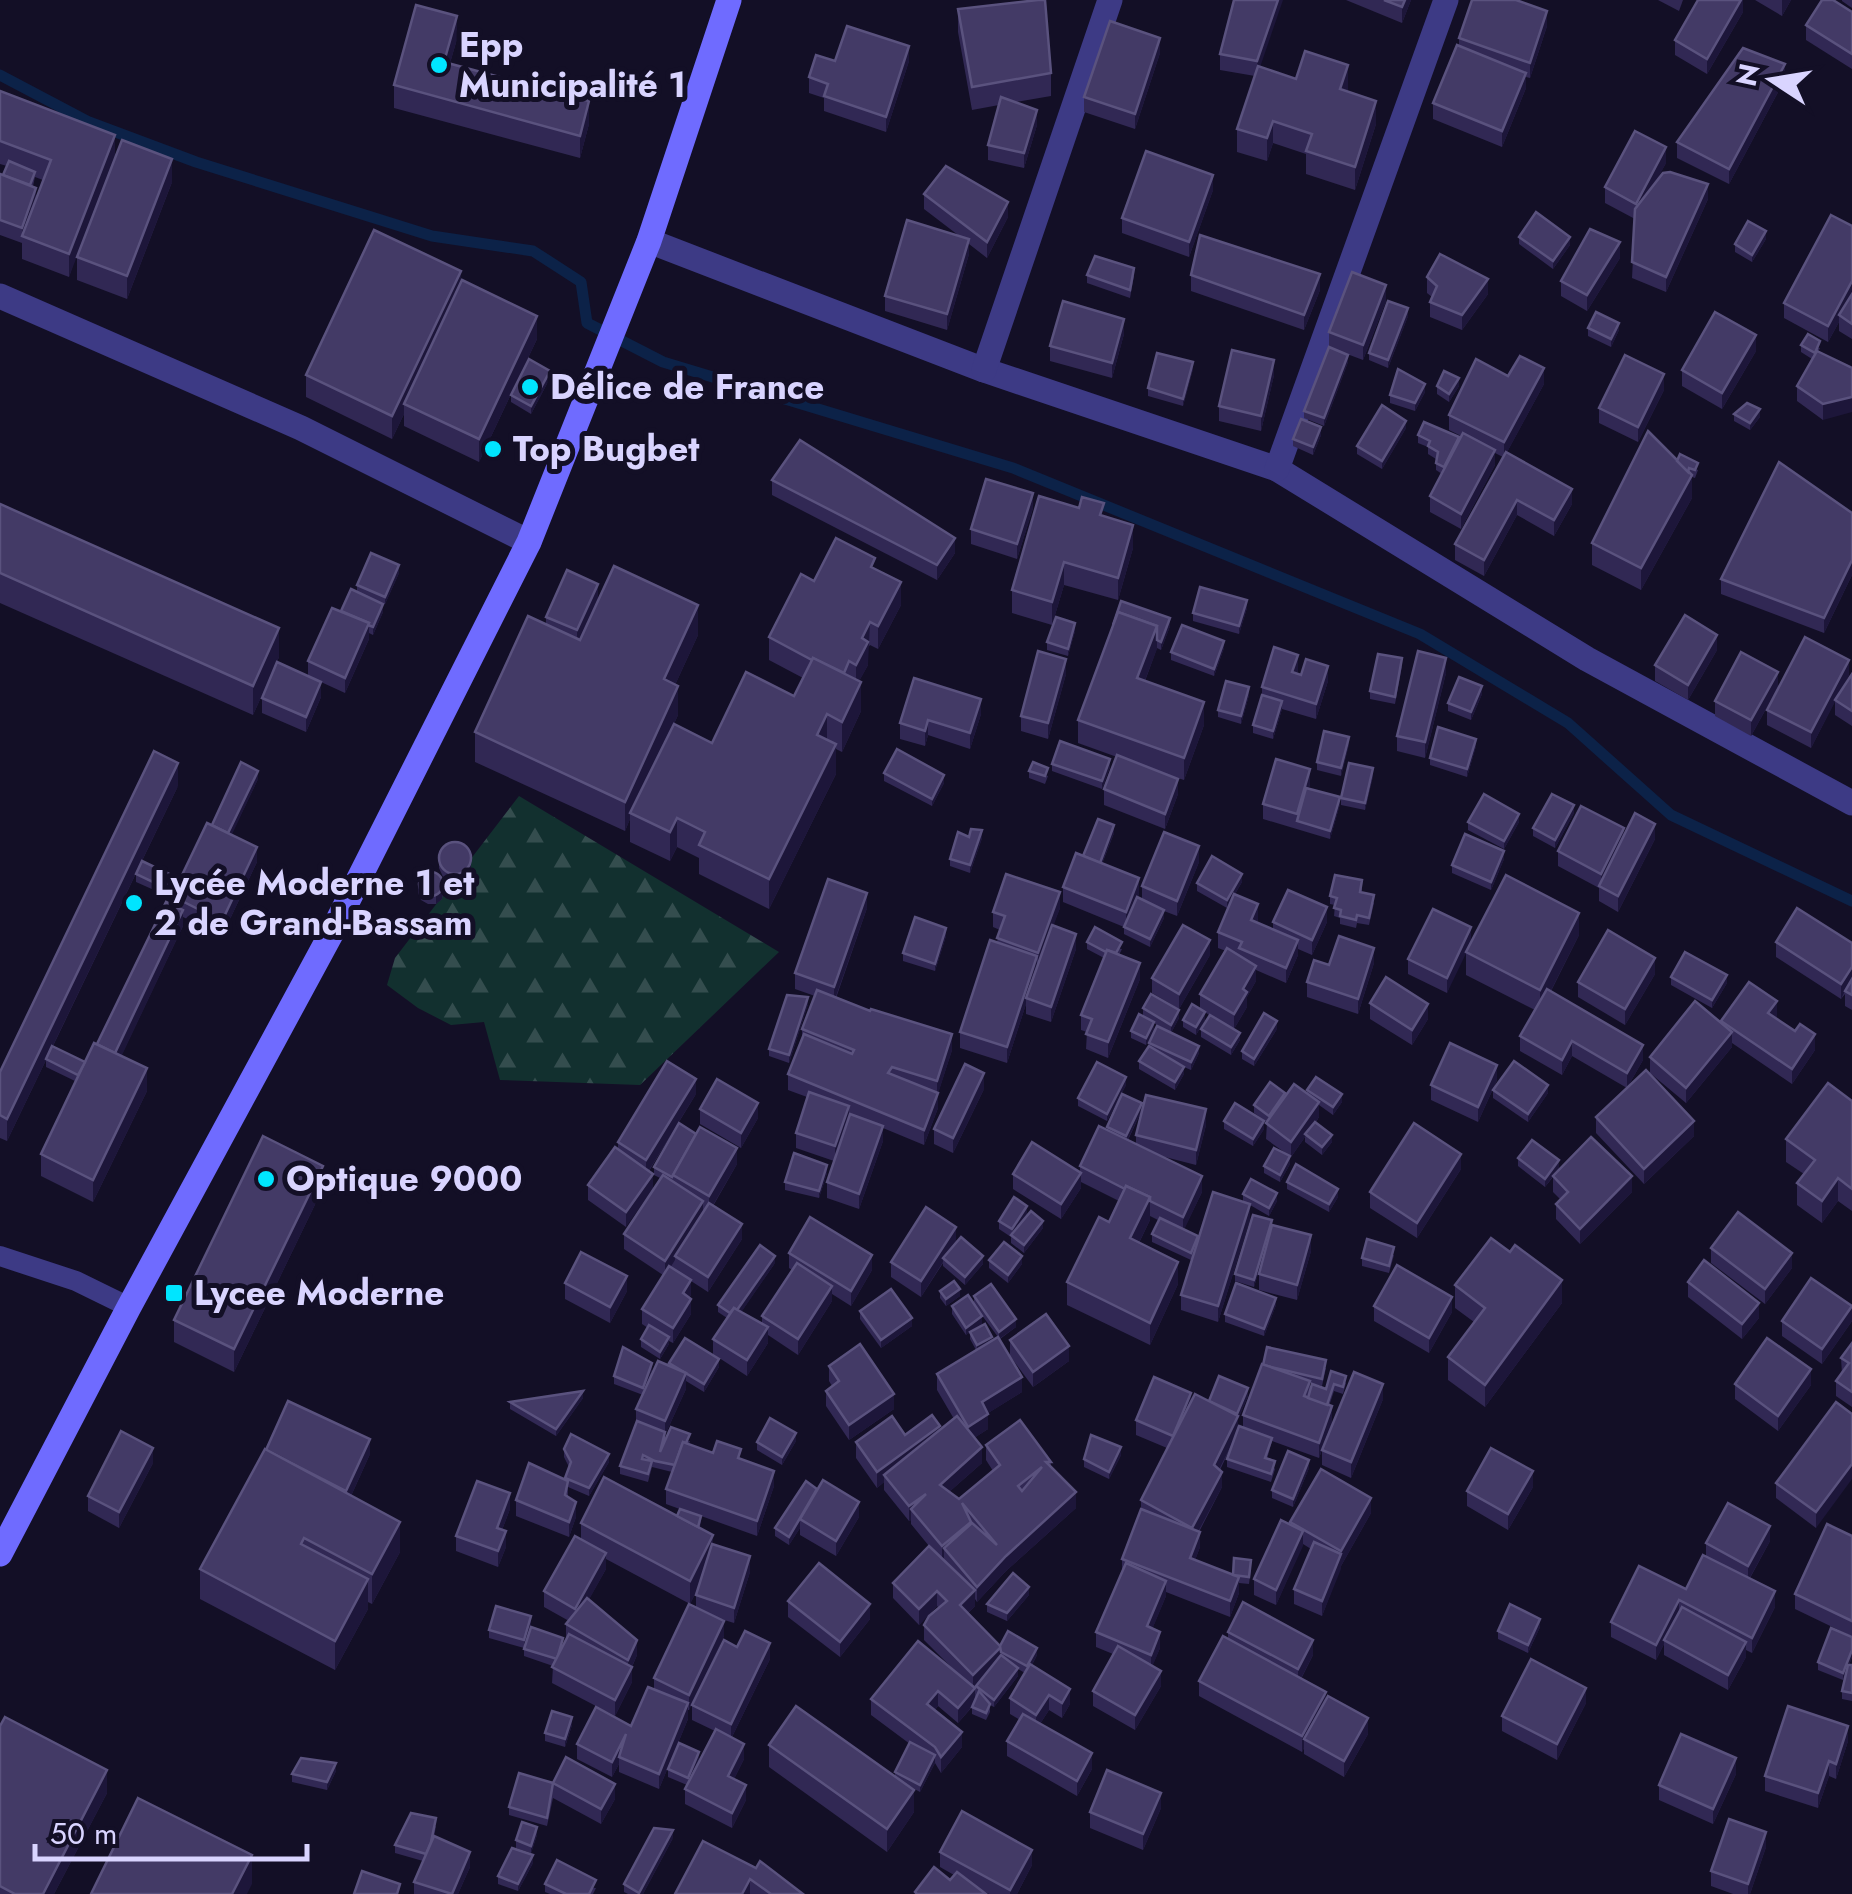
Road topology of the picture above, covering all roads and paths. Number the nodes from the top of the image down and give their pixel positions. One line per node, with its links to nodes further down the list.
1 (729, 0): 4 (street)
2 (1110, 0): 6 (street)
3 (1446, 0): 7 (street)
4 (648, 241): 6 (street); 8 (street)
5 (0, 296): 8 (street)
6 (984, 370): 7 (street)
7 (1276, 469): 9 (street)
8 (528, 542): 11 (street)
9 (1852, 803)
10 (0, 1256): 11 (lane)
11 (129, 1308): 12 (street)
12 (0, 1554)

